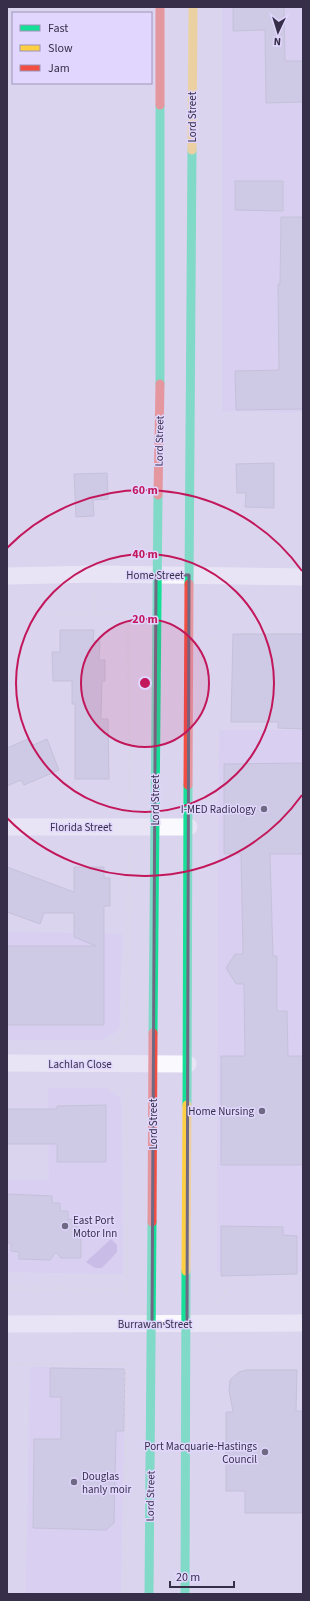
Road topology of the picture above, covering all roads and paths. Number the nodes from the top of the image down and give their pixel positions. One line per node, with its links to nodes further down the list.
1 (160, 7): 3 (main road, Lord Street)
2 (193, 7): 4 (main road, Lord Street)
3 (156, 575): 4 (street, Home Street); 5 (street, Home Street); 12 (main road, Lord Street)
4 (189, 575): 6 (street, Home Street); 13 (main road, Lord Street)
5 (7, 576)
6 (303, 577)
7 (95, 607): 8 (path)
8 (95, 613): 9 (path); 10 (path)
9 (54, 614)
10 (130, 805)
11 (7, 827): 12 (street, Florida Street)
12 (155, 827): 13 (street, Florida Street); 17 (main road, Lord Street)
13 (189, 827): 18 (main road, Lord Street)
14 (129, 848): 15 (path)
15 (106, 1045)
16 (7, 1063): 17 (street, Lachlan Close)
17 (153, 1064): 18 (street, Lachlan Close); 28 (main road, Lord Street)
18 (188, 1064): 25 (main road, Lord Street)
19 (128, 1082): 22 (path)
20 (7, 1288): 22 (path)
21 (229, 1288): 24 (path)
22 (126, 1289): 23 (path)
23 (126, 1295)
24 (214, 1306)
25 (187, 1323): 26 (street, Burrawan Street); 28 (street, Burrawan Street); 35 (main road, Lord Street)
26 (303, 1323)
27 (7, 1324): 28 (street, Burrawan Street)
28 (152, 1324): 34 (main road, Lord Street)
29 (126, 1360): 31 (path)
30 (7, 1363): 31 (path)
31 (126, 1365): 32 (path); 33 (path)
32 (130, 1365)
33 (125, 1594)
34 (150, 1594)
35 (185, 1594)

